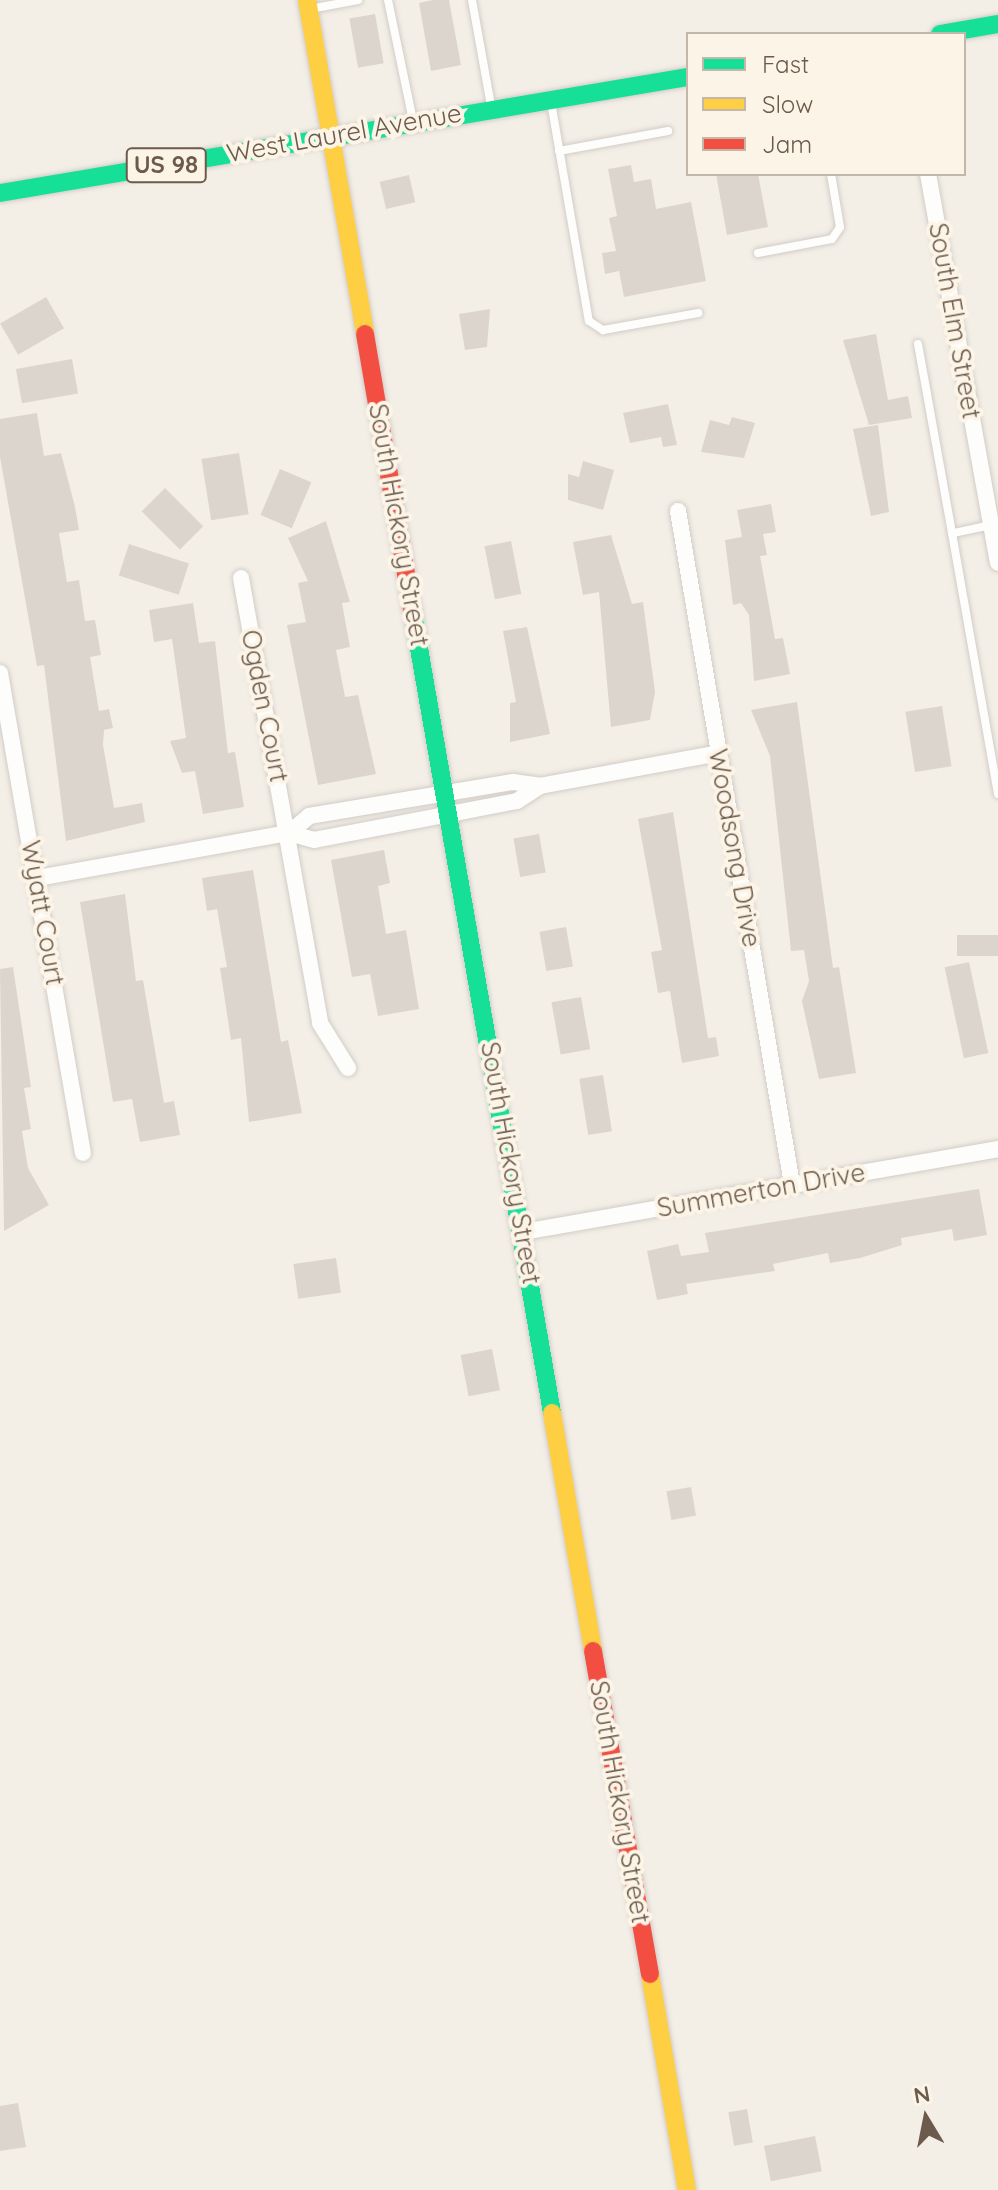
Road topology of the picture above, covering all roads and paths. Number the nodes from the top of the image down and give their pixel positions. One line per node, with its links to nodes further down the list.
1 (358, 0): 4 (lane)
2 (388, 0): 10 (lane)
3 (472, 0): 9 (lane)
4 (308, 4): 12 (street, South Hickory Street)
5 (998, 24): 6 (street)
6 (952, 32)
7 (686, 77): 8 (street, West Laurel Avenue / US 98)
8 (550, 97): 9 (street, West Laurel Avenue / US 98); 13 (lane)
9 (491, 107): 10 (street, West Laurel Avenue / US 98)
10 (413, 121): 12 (street, West Laurel Avenue / US 98)
11 (668, 131): 13 (lane)
12 (331, 137): 16 (street, West Laurel Avenue / US 98); 28 (street, South Hickory Street)
13 (559, 151): 18 (lane)
14 (831, 176): 17 (lane)
15 (928, 176): 21 (street, South Elm Street)
16 (0, 193)
17 (758, 253)
18 (698, 313)
19 (918, 344): 22 (lane)
20 (678, 511): 26 (street, Woodsong Drive)
21 (991, 525): 22 (lane); 23 (street, South Elm Street)
22 (952, 533): 29 (lane)
23 (998, 563)
24 (241, 578): 31 (street, Ogden Court)
25 (0, 673): 32 (street, Wyatt Court)
26 (719, 753): 27 (street); 36 (street, Woodsong Drive)
27 (540, 786): 28 (street); 30 (street)
28 (445, 792): 30 (street, South Hickory Street); 31 (street)
29 (998, 794)
30 (450, 814): 31 (street); 37 (street, South Hickory Street)
31 (289, 833): 32 (street); 33 (street, Ogden Court)
32 (38, 878): 35 (street, Wyatt Court)
33 (348, 1068)
34 (998, 1149): 36 (street, Summerton Drive)
35 (83, 1153)
36 (792, 1184): 37 (street, Summerton Drive)
37 (523, 1232): 38 (street, South Hickory Street)
38 (687, 2190)

